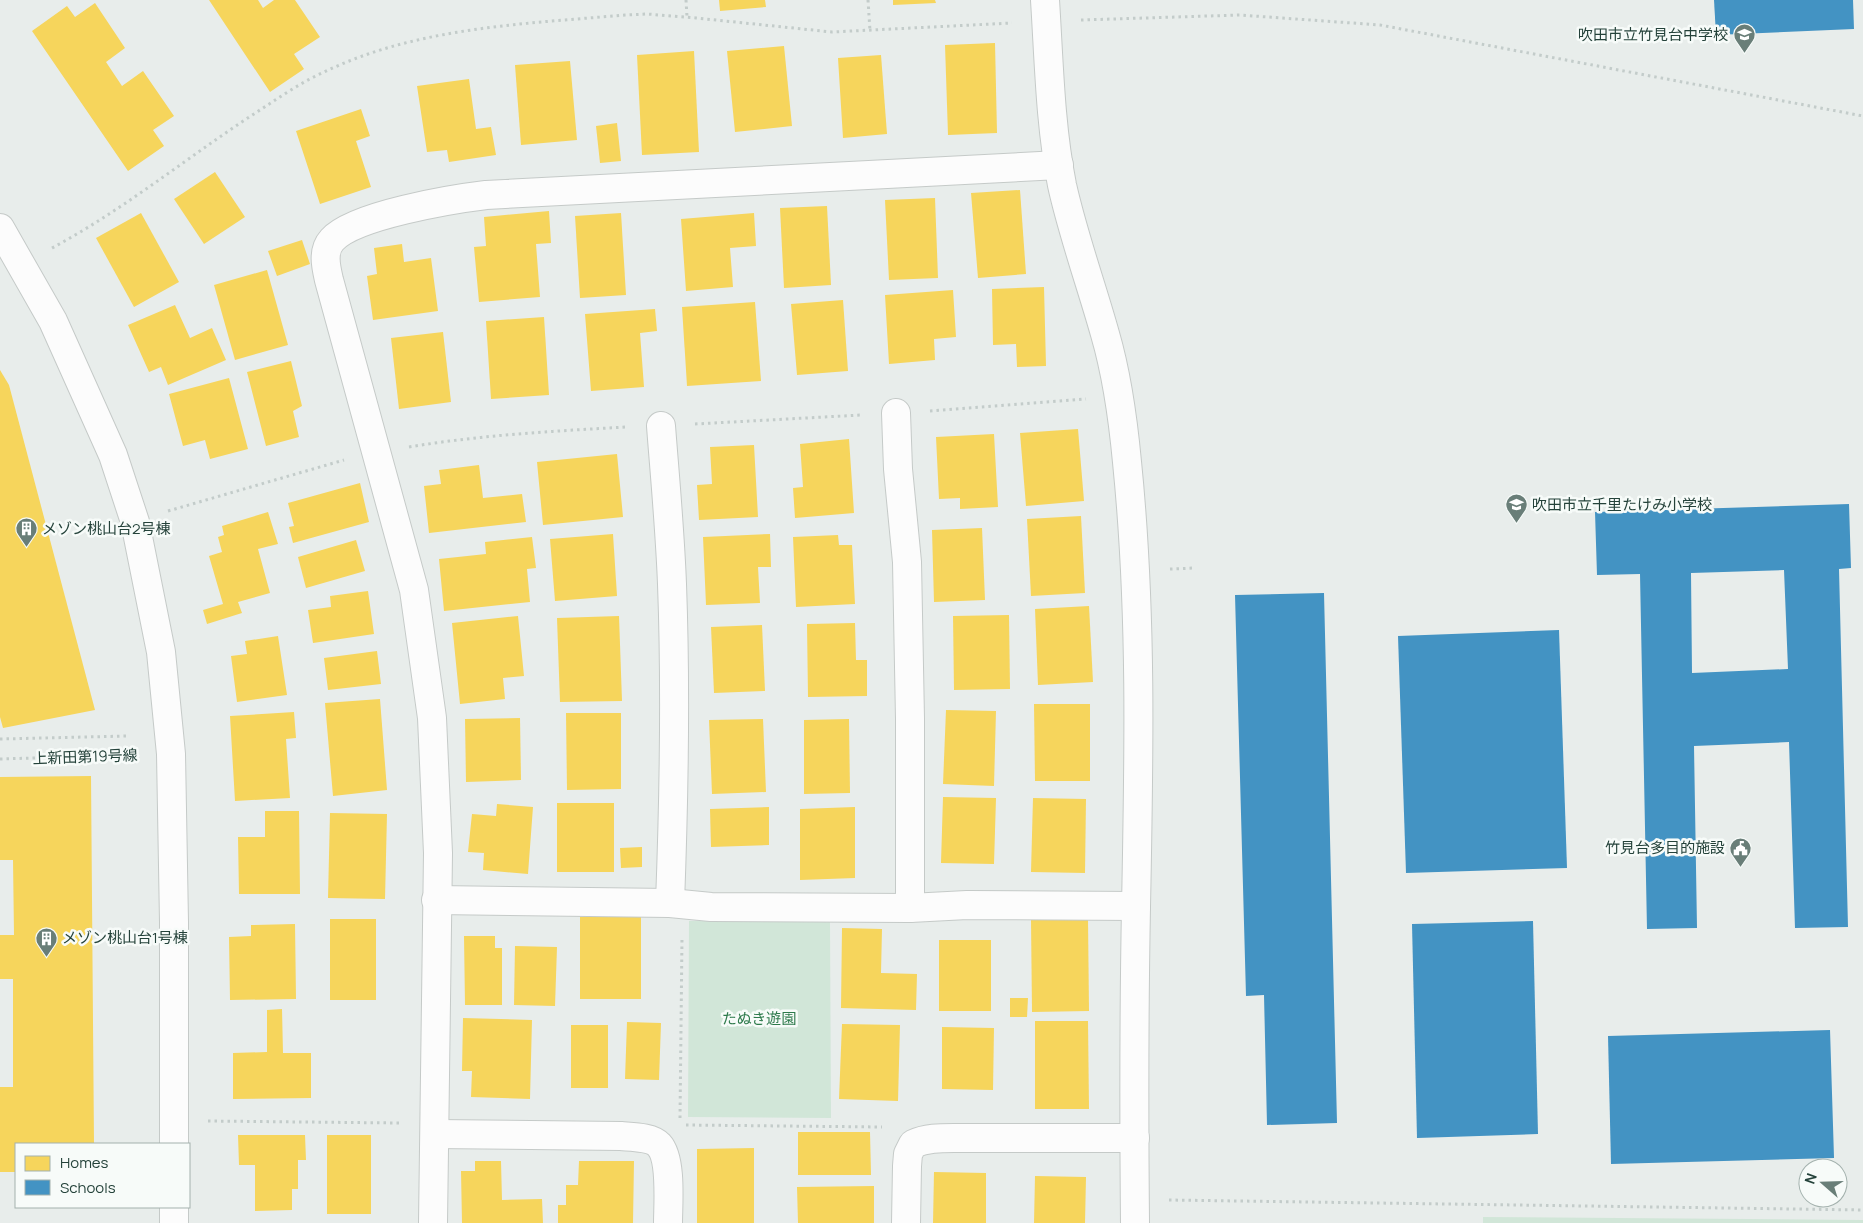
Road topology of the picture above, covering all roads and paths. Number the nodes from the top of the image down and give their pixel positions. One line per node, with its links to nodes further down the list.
1 (686, 0): 4 (path)
2 (868, 0): 5 (path)
3 (1046, 10): 5 (path); 6 (path); 7 (street)
4 (687, 17): 5 (path); 9 (path)
5 (870, 31)
6 (1863, 116)
7 (1059, 164): 10 (street); 13 (street)
8 (0, 228): 14 (street)
9 (52, 248)
10 (1119, 397): 11 (path); 23 (street)
11 (896, 413): 12 (path); 24 (street)
12 (661, 426): 13 (path); 22 (street)
13 (375, 453): 14 (path); 21 (street)
14 (135, 522): 19 (street)
15 (1195, 568): 16 (path)
16 (1164, 569)
17 (128, 736): 18 (path, 上新田第19号線)
18 (0, 739)
19 (171, 754): 20 (path, 上新田第19号線); 30 (street)
20 (0, 759)
21 (436, 900): 22 (street); 28 (street)
22 (670, 902): 24 (street); 25 (path)
23 (1136, 906): 24 (street); 29 (street)
24 (910, 908)
25 (680, 1118)
26 (207, 1121): 28 (path)
27 (680, 1125): 31 (path)
28 (434, 1134): 36 (street); 37 (street)
29 (1135, 1138): 31 (street); 39 (street)
30 (174, 1143)
31 (913, 1144): 38 (street)
32 (1166, 1200): 34 (path)
33 (174, 1208): 35 (street)
34 (1863, 1210)
35 (174, 1223)
36 (434, 1223)
37 (668, 1223)
38 (906, 1223)
39 (1135, 1223)

